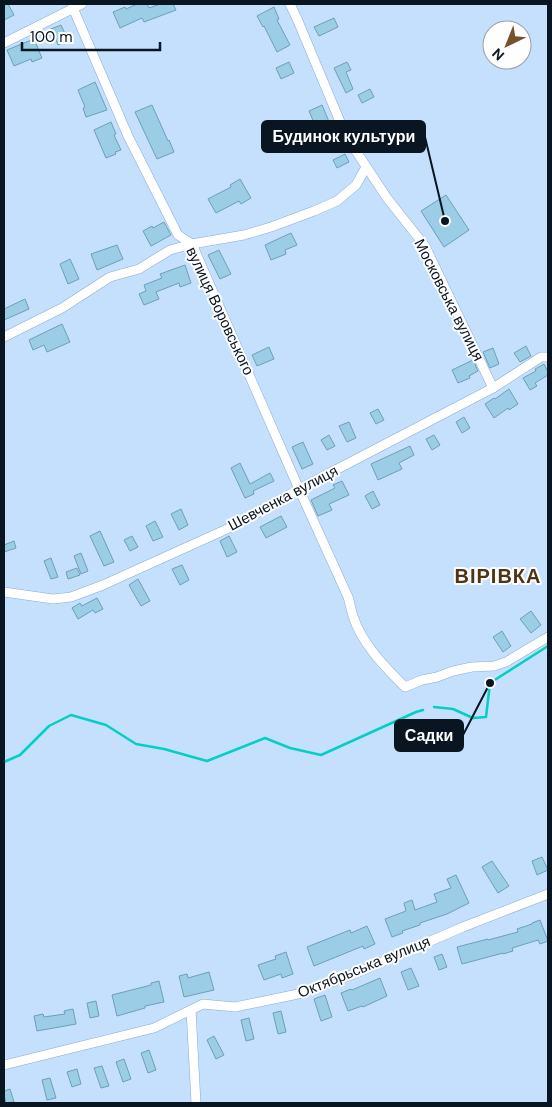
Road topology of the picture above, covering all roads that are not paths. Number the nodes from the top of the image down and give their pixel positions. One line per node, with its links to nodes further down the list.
1 (82, 4): 3 (street)
2 (290, 4): 5 (street, Московська вулиця)
3 (73, 6): 4 (street); 6 (street, вулиця Воровського)
4 (4, 43)
5 (366, 167): 7 (street); 11 (street, Московська вулиця)
6 (178, 235): 7 (street, вулиця Воровського); 8 (street)
7 (192, 244): 8 (street); 12 (street, вулиця Воровського)
8 (170, 250): 9 (street)
9 (4, 337)
10 (548, 357): 11 (street, Шевченка вулиця)
11 (493, 388): 12 (street, Шевченка вулиця)
12 (299, 489): 13 (street, Шевченка вулиця); 14 (street, вулиця Воровського)
13 (4, 592)
14 (548, 637)
15 (548, 894): 16 (street, Октябрьська вулиця)
16 (191, 1010): 17 (street, Октябрьська вулиця); 18 (street)
17 (4, 1065)
18 (196, 1103)

